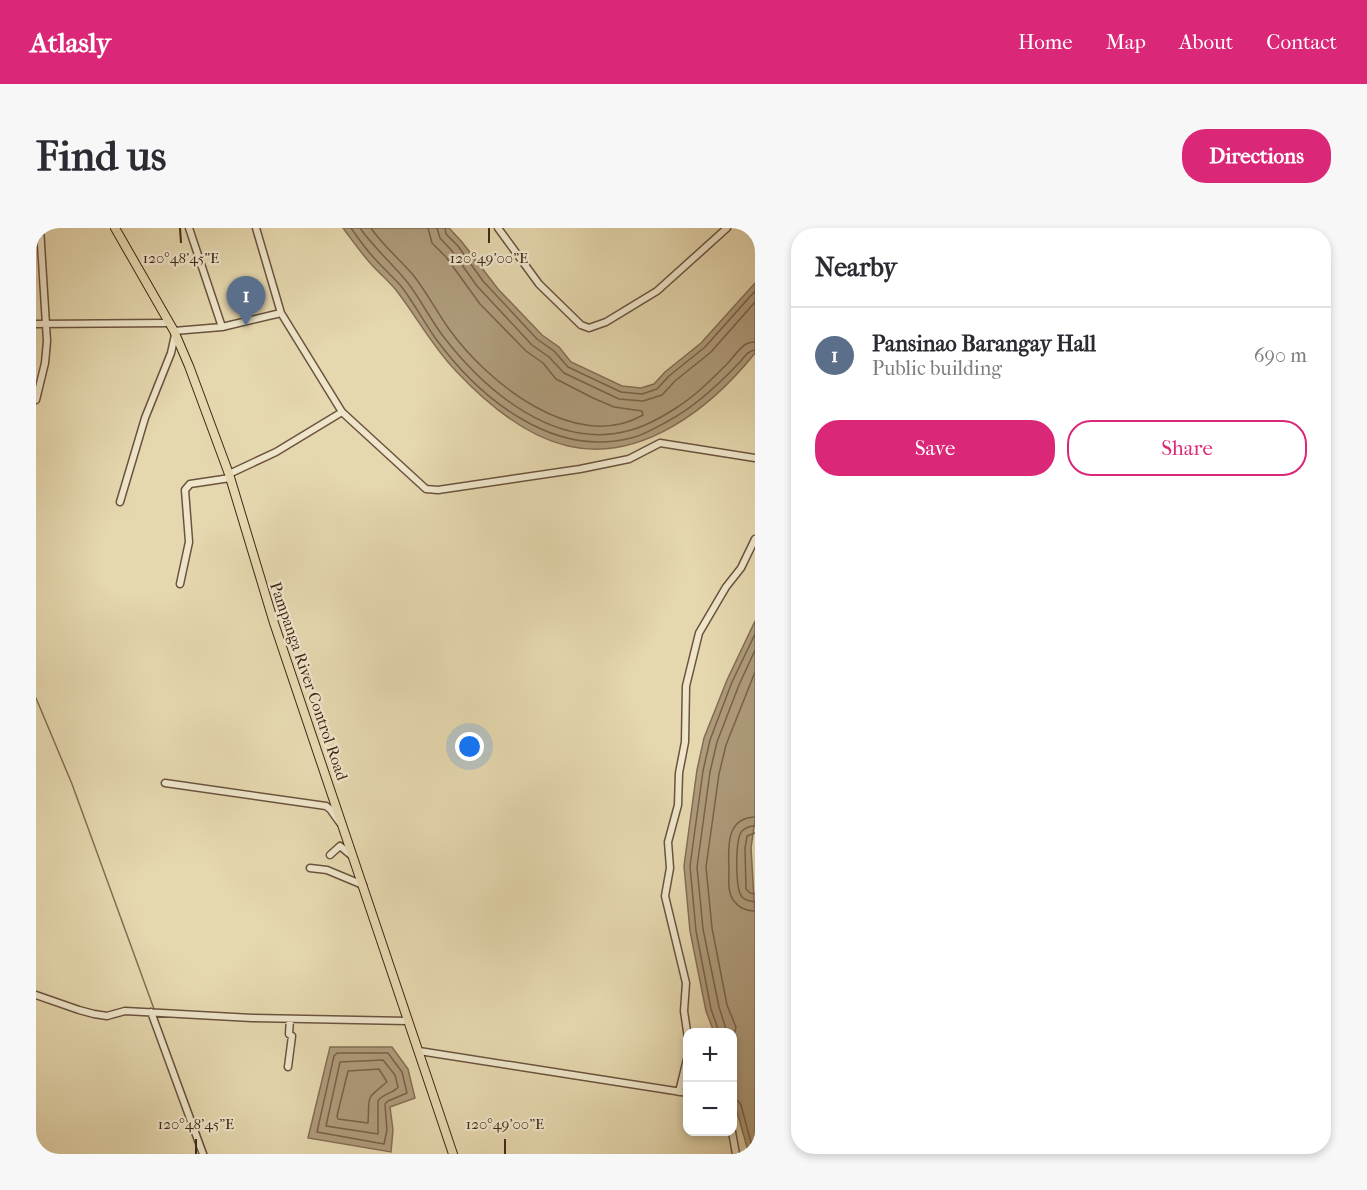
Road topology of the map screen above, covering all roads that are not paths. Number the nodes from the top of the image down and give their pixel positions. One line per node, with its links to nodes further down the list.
1 (40, 228): 9 (street)
2 (115, 228): 11 (main road, Pampanga River Control Road)
3 (189, 228): 10 (street)
4 (256, 228): 7 (street)
5 (498, 228): 6 (street)
6 (727, 228)
7 (281, 313): 10 (street); 14 (street)
8 (36, 324): 9 (street)
9 (47, 324): 11 (street); 12 (street)
10 (222, 327): 11 (street)
11 (173, 330): 16 (main road, Pampanga River Control Road); 17 (street)
12 (39, 371): 13 (street)
13 (36, 400)
14 (342, 412): 15 (street); 16 (street)
15 (755, 458)
16 (229, 476): 19 (street); 21 (main road, Pampanga River Control Road)
17 (120, 502)
18 (755, 539): 30 (street)
19 (180, 584)
20 (165, 783): 21 (street)
21 (347, 834): 23 (main road, Pampanga River Control Road)
22 (330, 855): 23 (street)
23 (355, 858): 25 (main road, Pampanga River Control Road)
24 (310, 868): 25 (street)
25 (363, 885): 29 (main road, Pampanga River Control Road)
26 (36, 995): 27 (street)
27 (151, 1012): 28 (street); 37 (street)
28 (290, 1019): 29 (street); 32 (street)
29 (408, 1021): 31 (main road, Pampanga River Control Road)
30 (686, 1028)
31 (419, 1051): 34 (street); 38 (main road, Pampanga River Control Road)
32 (288, 1066)
33 (683, 1074): 34 (street)
34 (679, 1092): 35 (street)
35 (683, 1092)
36 (733, 1136): 39 (street)
37 (203, 1154)
38 (453, 1154)
39 (736, 1154)

